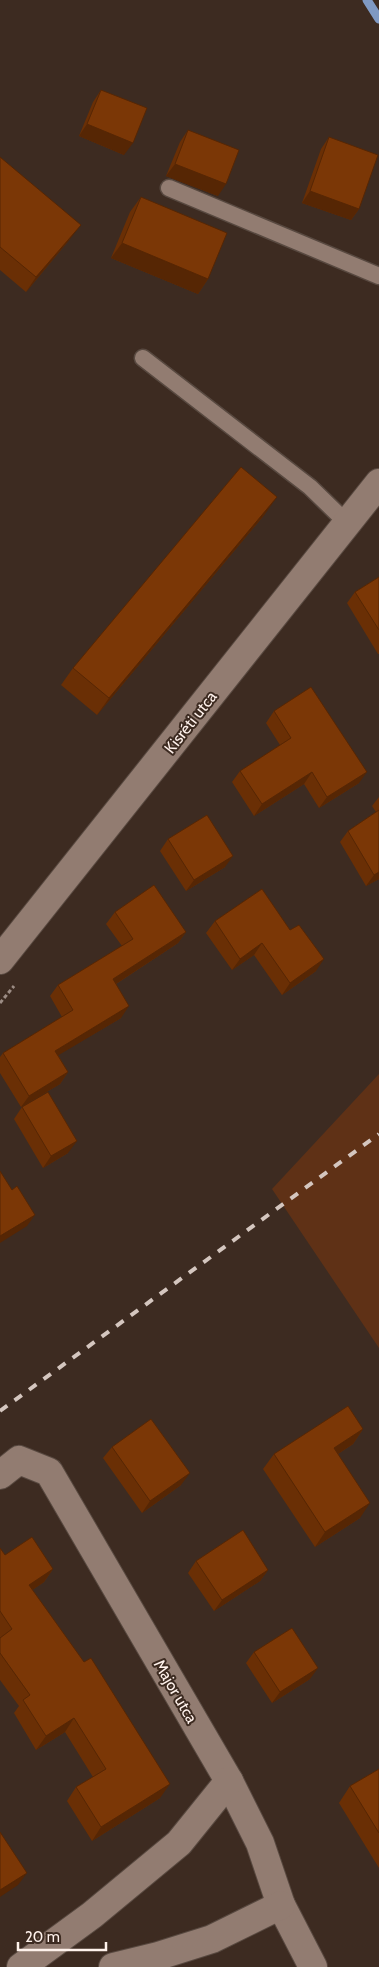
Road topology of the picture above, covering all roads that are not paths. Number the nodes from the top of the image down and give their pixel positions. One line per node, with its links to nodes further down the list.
1 (169, 188): 2 (lane)
2 (379, 276)
3 (143, 358): 5 (lane)
4 (379, 483): 5 (street, Kisréti utca)
5 (348, 523): 6 (street, Kisréti utca)
6 (0, 960)
7 (0, 1474): 8 (street, Major utca)
8 (229, 1781): 9 (street, Major utca); 10 (street)
9 (281, 1906): 11 (street); 12 (street, Major utca)
10 (21, 1967)
11 (113, 1967)
12 (313, 1967)

